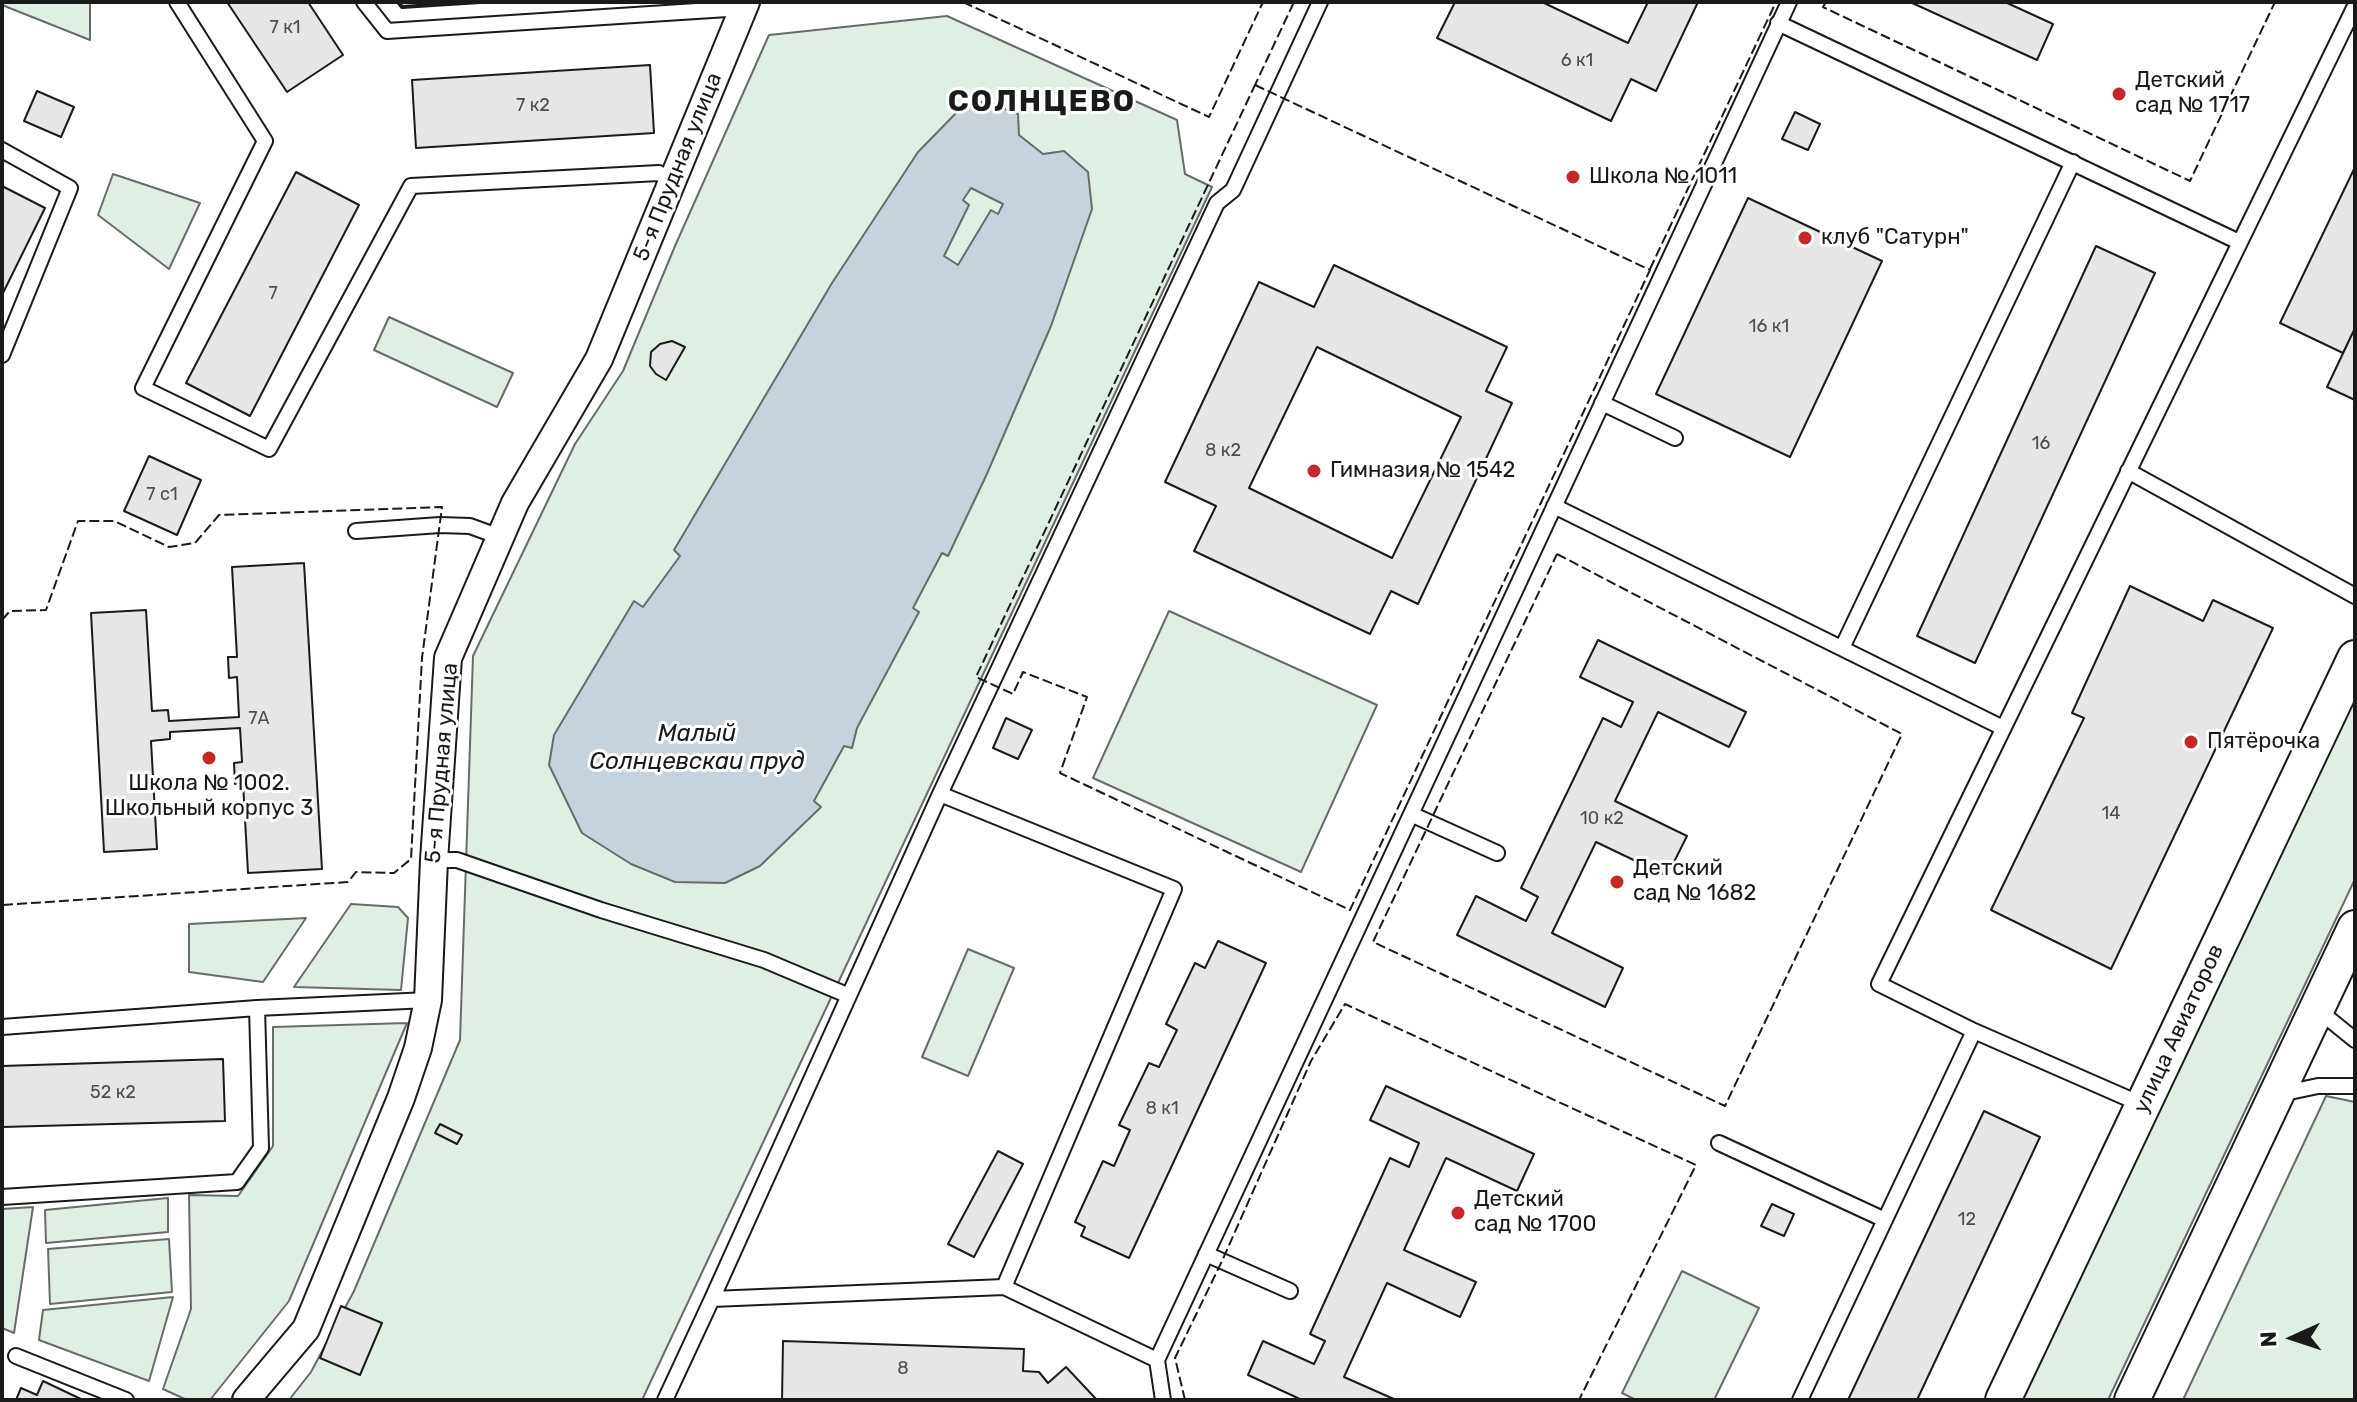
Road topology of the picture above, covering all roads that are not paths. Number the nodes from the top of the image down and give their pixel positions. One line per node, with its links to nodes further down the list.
1 (177, 2): 10 (lane)
2 (364, 2): 5 (lane)
3 (1320, 2): 23 (lane)
4 (1789, 2): 7 (lane)
5 (744, 5): 10 (street, 5-я Прудная улица)
6 (2355, 6): 11 (lane)
7 (1778, 23): 9 (lane); 13 (lane)
8 (2, 150): 12 (lane)
9 (2073, 162): 11 (lane); 20 (lane)
10 (671, 182): 18 (street, 5-я Прудная улица)
11 (2239, 242): 15 (lane)
12 (2, 355)
13 (1602, 403): 14 (lane); 16 (lane)
14 (1675, 438)
15 (2128, 471): 19 (lane); 22 (lane)
16 (1554, 506): 20 (lane); 24 (lane)
17 (356, 531): 18 (lane)
18 (500, 537): 26 (street, 5-я Прудная улица)
19 (2355, 596)
20 (1842, 648): 22 (lane)
21 (2355, 658): 37 (street, улица Авиаторов)
22 (2003, 728): 33 (lane)
23 (940, 794): 28 (lane); 42 (lane)
24 (1413, 815): 25 (lane); 41 (lane)
25 (1497, 853)
26 (434, 860): 28 (lane); 29 (street, 5-я Прудная улица)
27 (2355, 928): 31 (street)
28 (847, 995): 44 (lane)
29 (428, 1000): 30 (lane); 49 (street, 5-я Прудная улица)
30 (257, 1008): 32 (lane); 39 (lane)
31 (2317, 1009): 34 (lane); 36 (street)
32 (2, 1027)
33 (1974, 1031): 37 (lane); 40 (lane)
34 (2355, 1040)
35 (2355, 1086): 36 (lane)
36 (2276, 1095): 53 (street)
37 (2143, 1105): 52 (street, улица Авиаторов)
38 (1719, 1143): 40 (lane)
39 (2, 1197)
40 (1885, 1220): 51 (lane)
41 (1206, 1254): 43 (lane); 46 (lane)
42 (1004, 1287): 44 (lane); 46 (lane)
43 (1290, 1291)
44 (712, 1299): 47 (lane)
45 (16, 1356): 48 (lane)
46 (1157, 1360): 50 (lane)
47 (670, 1397)
48 (126, 1400)
49 (246, 1400)
50 (1163, 1400)
51 (1800, 1400)
52 (2003, 1400)
53 (2132, 1400)

